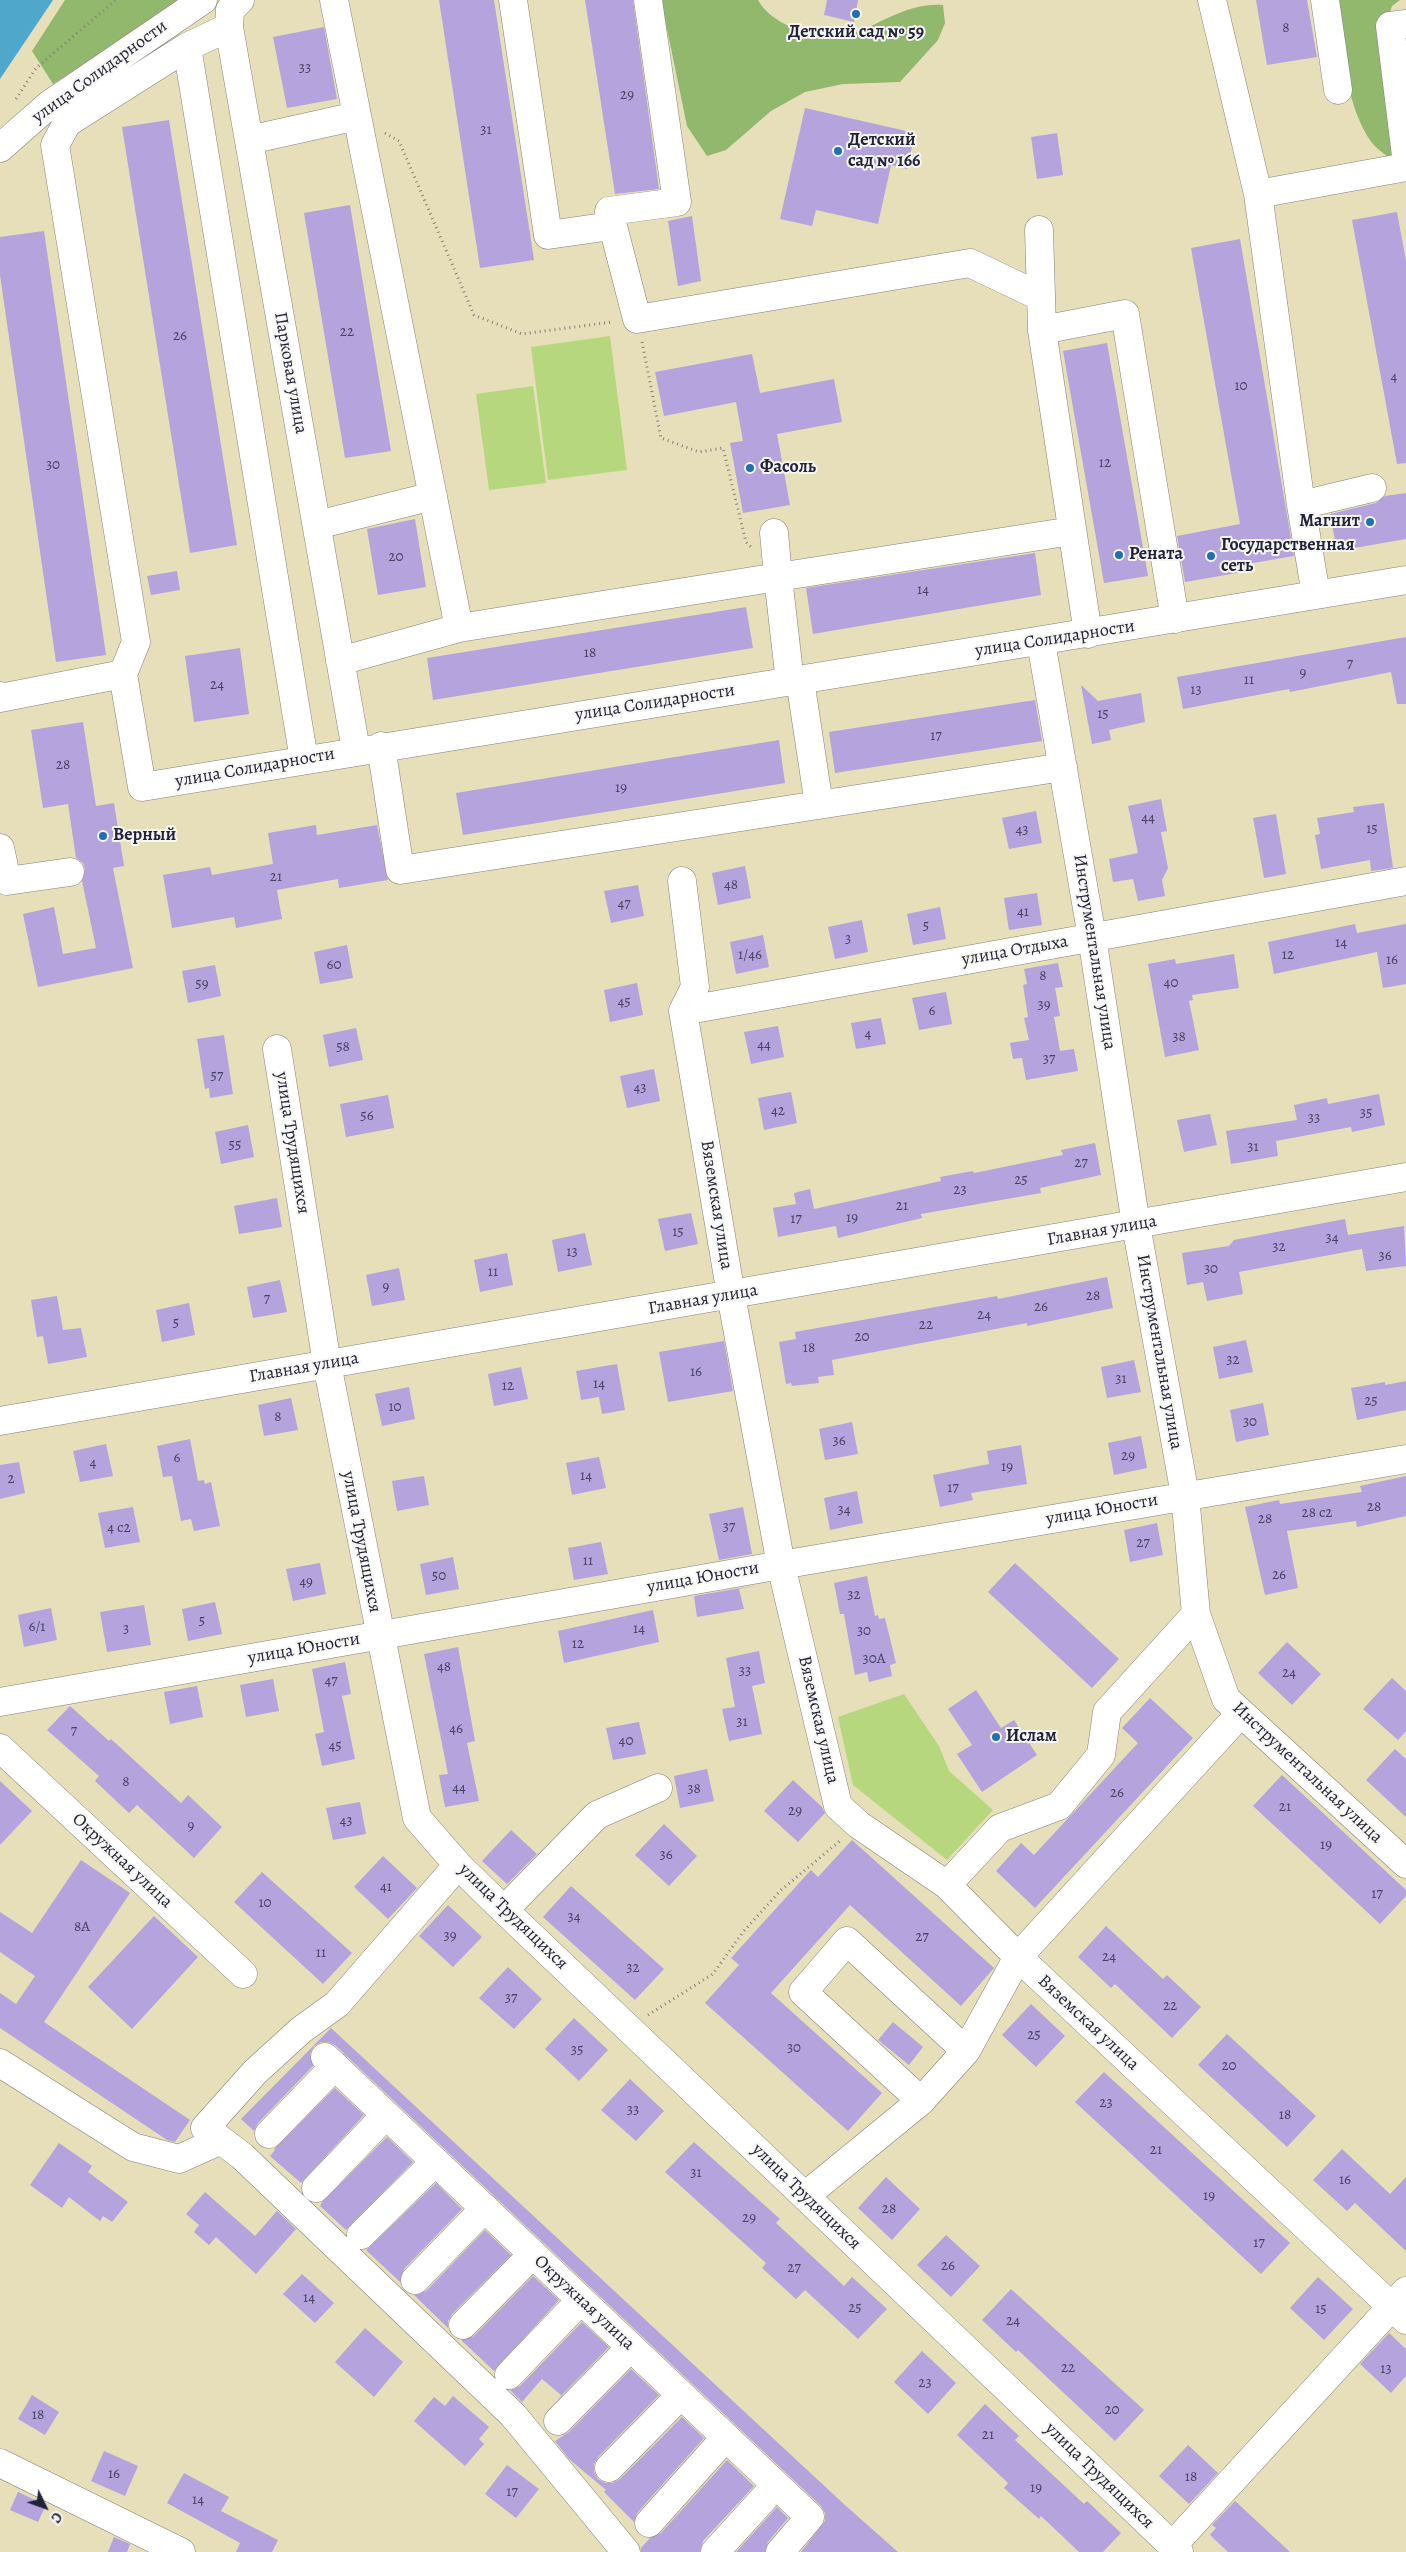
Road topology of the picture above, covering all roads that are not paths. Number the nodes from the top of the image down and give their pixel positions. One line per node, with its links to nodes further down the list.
1 (203, 0): 14 (street, улица Солидарности)
2 (240, 0): 9 (street, Парковая улица)
3 (334, 0): 12 (street)
4 (513, 0): 18 (street)
5 (648, 0): 18 (street)
6 (1212, 0): 17 (street)
7 (1325, 0): 11 (street)
8 (1406, 24): 15 (street)
9 (229, 28): 10 (street); 13 (street, Парковая улица)
10 (187, 47): 36 (street); 40 (street)
11 (1338, 90)
12 (357, 116): 13 (street); 23 (street)
13 (249, 140): 25 (street, Парковая улица)
14 (0, 148)
15 (1406, 156)
16 (1406, 167): 17 (street)
17 (1258, 194): 24 (street)
18 (611, 226): 20 (street)
19 (1040, 230): 20 (street)
20 (1040, 297): 21 (street)
21 (1042, 330): 26 (street); 31 (street)
22 (1372, 488): 24 (street)
23 (432, 496): 25 (street); 32 (street)
24 (1301, 505): 30 (street)
25 (317, 525): 35 (street, Парковая улица)
26 (1072, 531): 28 (street); 33 (street)
27 (763, 541): 28 (street)
28 (778, 577): 32 (street); 37 (street)
29 (1406, 580): 30 (street, улица Солидарности)
30 (1316, 595): 31 (street, улица Солидарности)
31 (1175, 619): 33 (street, улица Солидарности)
32 (459, 628): 35 (street)
33 (1088, 634): 34 (street, улица Солидарности)
34 (1041, 642): 37 (street, улица Солидарности); 41 (street, Инструментальная улица)
35 (340, 661): 39 (street, Парковая улица)
36 (122, 674): 38 (street); 40 (street, улица Солидарности)
37 (795, 681): 39 (street, улица Солидарности); 42 (street)
38 (0, 698)
39 (369, 748): 40 (street, улица Солидарности); 42 (street, Парковая улица)
40 (304, 760)
41 (1063, 767): 42 (street); 47 (street, Инструментальная улица)
42 (819, 805)
43 (0, 848): 44 (street)
44 (70, 872)
45 (682, 881): 48 (street)
46 (1406, 881): 47 (street, улица Отдыха)
47 (1092, 938): 48 (street, улица Отдыха); 51 (street, Инструментальная улица)
48 (683, 1012): 52 (street, Вяземская улица)
49 (277, 1049): 53 (street, улица Трудящихся)
50 (1406, 1177): 51 (street, Главная улица)
51 (1136, 1225): 52 (street, Главная улица); 56 (street, Инструментальная улица)
52 (731, 1295): 53 (street, Главная улица); 57 (street, Вяземская улица)
53 (327, 1364): 54 (street, Главная улица); 59 (street, улица Трудящихся)
54 (0, 1421)
55 (1406, 1459): 56 (street, улица Юности)
56 (1185, 1496): 57 (street, улица Юности); 58 (street, Инструментальная улица)
57 (781, 1565): 59 (street, улица Юности); 66 (street, Вяземская улица)
58 (1196, 1614): 61 (street, Инструментальная улица); 66 (street)
59 (379, 1636): 60 (street, улица Юности); 65 (street, улица Трудящихся)
60 (0, 1702)
61 (1241, 1712): 64 (street, Инструментальная улица); 68 (street)
62 (0, 1748): 69 (street, Окружная улица)
63 (658, 1788): 67 (street)
64 (1406, 1864)
65 (458, 1865): 67 (street, улица Трудящихся); 74 (street)
66 (947, 1885): 68 (street, Вяземская улица)
67 (504, 1910): 78 (street, улица Трудящихся)
68 (1018, 1957): 70 (street); 84 (street, Вяземская улица)
69 (243, 1974)
70 (966, 2051): 72 (street); 72 (street)
71 (0, 2063): 74 (street)
72 (921, 2101): 78 (street)
73 (386, 2115): 75 (street, Окружная улица); 76 (street, Окружная улица); 77 (street)
74 (213, 2134): 97 (street)
75 (269, 2134)
76 (435, 2162): 79 (street, Окружная улица); 80 (street)
77 (316, 2188)
78 (805, 2196): 95 (street, улица Трудящихся)
79 (485, 2208): 81 (street, Окружная улица); 82 (street)
80 (361, 2235)
81 (533, 2254): 83 (street, Окружная улица); 85 (street)
82 (415, 2280)
83 (581, 2300): 86 (street, Окружная улица); 87 (street)
84 (1401, 2306): 95 (street)
85 (463, 2324)
86 (631, 2347): 88 (street, Окружная улица); 89 (street)
87 (509, 2374)
88 (681, 2395): 90 (street, Окружная улица); 92 (street)
89 (558, 2421)
90 (726, 2437): 93 (street, Окружная улица); 94 (street)
91 (0, 2463): 96 (street)
92 (609, 2468)
93 (776, 2485): 98 (street); 99 (street, Окружная улица)
94 (649, 2523)
95 (1175, 2549)
96 (181, 2552)
97 (626, 2552)
98 (715, 2552)
99 (780, 2552)

